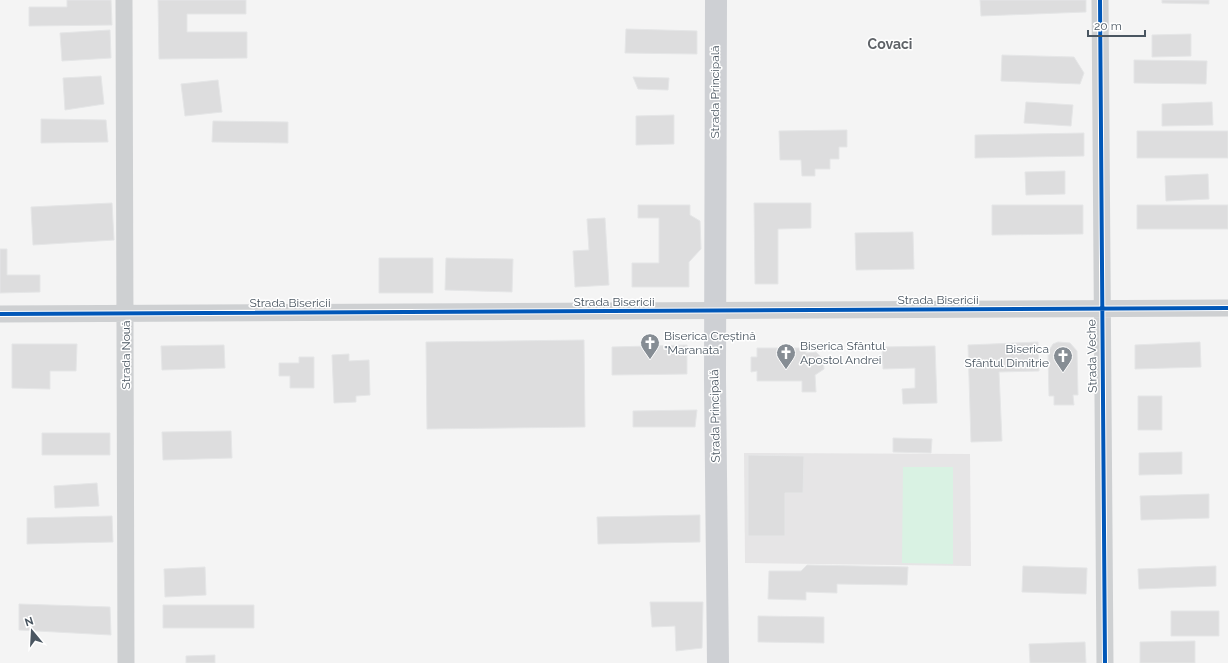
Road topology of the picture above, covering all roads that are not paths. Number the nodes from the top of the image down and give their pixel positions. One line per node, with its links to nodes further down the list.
1 (124, 0): 7 (street, Strada Nouă)
2 (716, 0): 6 (street, Strada Principală)
3 (1100, 0): 5 (street, Strada Veche)
4 (1228, 308): 5 (street, Strada Bisericii)
5 (1101, 309): 6 (street, Strada Bisericii); 11 (street, Strada Veche)
6 (714, 312): 7 (street, Strada Bisericii); 10 (street, Strada Principală)
7 (126, 313): 8 (street, Strada Bisericii); 9 (street, Strada Nouă)
8 (0, 314)
9 (126, 663)
10 (718, 663)
11 (1106, 663)

